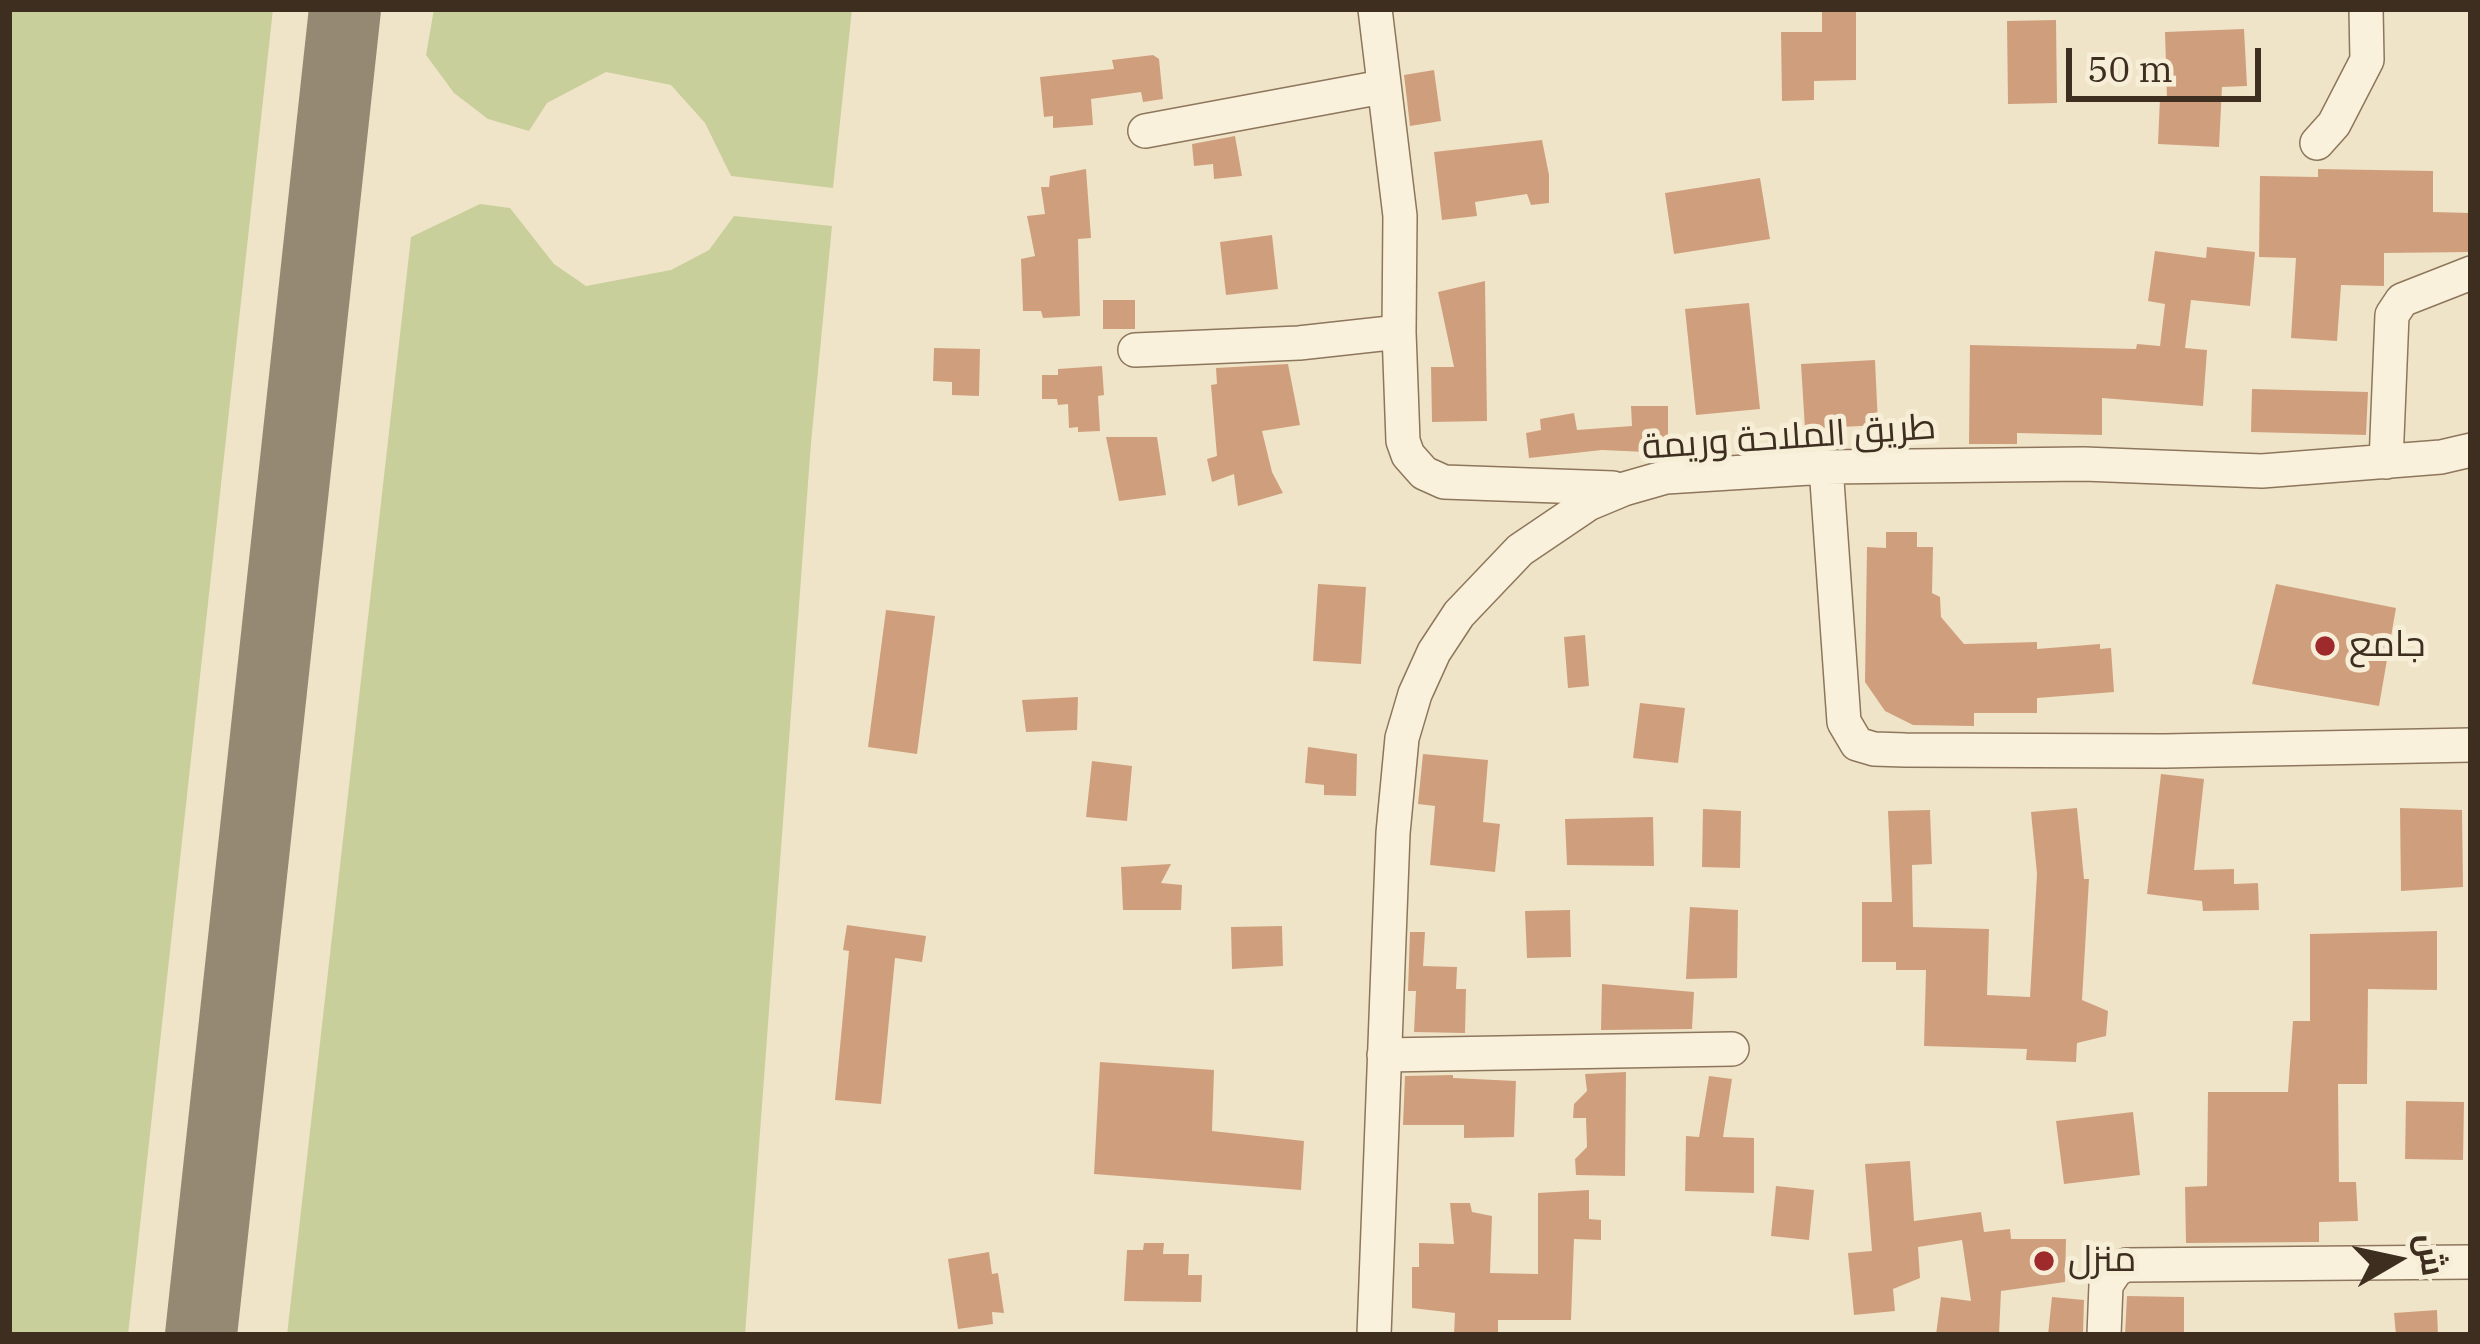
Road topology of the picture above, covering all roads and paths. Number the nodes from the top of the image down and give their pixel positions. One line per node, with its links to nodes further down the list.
1 (1375, 9): 3 (street)
2 (2366, 9): 5 (street)
3 (1382, 87): 4 (street); 7 (street)
4 (1145, 131)
5 (2317, 143)
6 (2471, 273): 10 (street)
7 (1399, 332): 8 (street); 12 (street)
8 (1136, 350)
9 (2471, 450): 10 (street, طريق الملاحة وريمة)
10 (2386, 462): 11 (street, طريق الملاحة وريمة)
11 (1826, 467): 12 (street, طريق الملاحة وريمة); 13 (street)
12 (1624, 489): 15 (street, طريق الملاحة وريمة)
13 (2471, 745)
14 (1732, 1049): 15 (street)
15 (1384, 1055): 17 (street, طريق الملاحة وريمة)
16 (2471, 1262): 18 (street)
17 (1374, 1335)
18 (2104, 1335)

